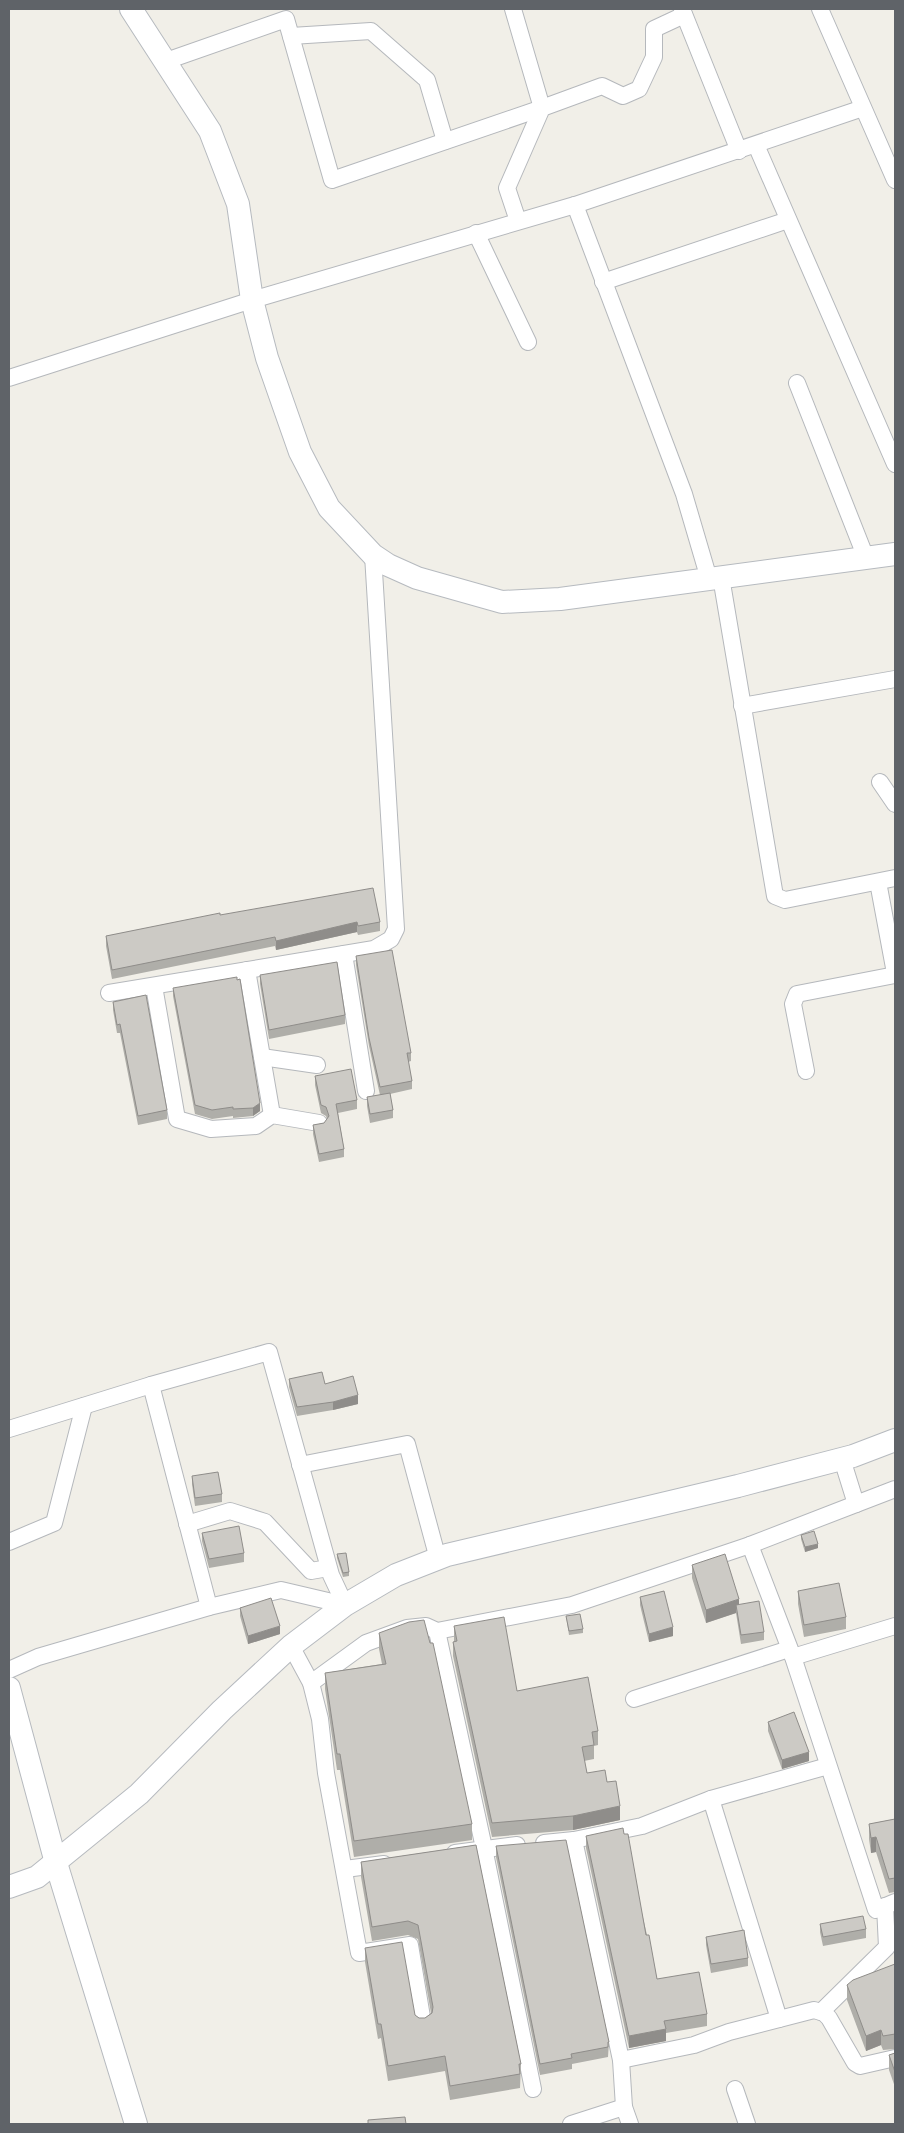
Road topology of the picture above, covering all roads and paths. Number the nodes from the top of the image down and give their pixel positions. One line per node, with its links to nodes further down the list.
1 (131, 9): 6 (street)
2 (513, 9): 7 (street)
3 (820, 9): 8 (street)
4 (683, 12): 7 (street); 11 (street)
5 (291, 36): 6 (street); 9 (street); 9 (street)
6 (166, 61): 18 (street)
7 (542, 108): 9 (street); 15 (street)
8 (863, 108): 10 (street); 12 (street)
9 (445, 141)
10 (756, 145): 11 (street); 14 (street)
11 (739, 151): 13 (street)
12 (895, 180)
13 (574, 205): 15 (street); 17 (street)
14 (788, 220): 17 (street); 22 (street)
15 (518, 221): 16 (street)
16 (476, 233): 18 (street); 19 (street)
17 (603, 282): 26 (street)
18 (252, 300): 20 (street); 24 (street)
19 (528, 342)
20 (9, 378)
21 (797, 383): 25 (street)
22 (895, 464)
23 (895, 554): 25 (street)
24 (373, 555): 26 (street); 33 (street)
25 (866, 558): 26 (street)
26 (715, 578): 28 (street)
27 (895, 678): 28 (street)
28 (742, 706): 32 (street)
29 (880, 782): 30 (street)
30 (895, 804)
31 (895, 878): 32 (street)
32 (878, 882): 35 (street)
33 (344, 954): 34 (street); 41 (street)
34 (247, 970): 36 (street); 38 (street)
35 (895, 974): 40 (street)
36 (154, 986): 37 (street); 42 (street)
37 (109, 993)
38 (262, 1057): 39 (street); 42 (street)
39 (317, 1065)
40 (806, 1070)
41 (366, 1091)
42 (272, 1115): 43 (street)
43 (319, 1123)
44 (151, 1384): 45 (street); 49 (street); 52 (street)
45 (84, 1406): 46 (street); 53 (street)
46 (9, 1429)
47 (895, 1440): 48 (street)
48 (842, 1459): 51 (street); 55 (street)
49 (300, 1465): 55 (street); 56 (street)
50 (895, 1489): 51 (street)
51 (856, 1504): 54 (street)
52 (187, 1524): 56 (street); 58 (street)
53 (9, 1542)
54 (750, 1545): 60 (street); 62 (street)
55 (438, 1559): 57 (street)
56 (328, 1568): 57 (street)
57 (345, 1605): 58 (street); 61 (street)
58 (209, 1607): 63 (street)
59 (895, 1626): 62 (street)
60 (437, 1631): 64 (street); 70 (street)
61 (290, 1646): 64 (street); 73 (street)
62 (791, 1653): 66 (street); 67 (street)
63 (9, 1670)
64 (311, 1683): 74 (street)
65 (9, 1688): 73 (street)
66 (634, 1699)
67 (828, 1766): 68 (street); 76 (street)
68 (711, 1799): 69 (street); 78 (street)
69 (574, 1840): 70 (street); 81 (street)
70 (484, 1848): 71 (street); 82 (street)
71 (438, 1856)
72 (400, 1861): 74 (street)
73 (56, 1863): 75 (street); 85 (street)
74 (345, 1869): 79 (street)
75 (9, 1887)
76 (890, 1904): 77 (street)
77 (821, 2012): 78 (street); 80 (street)
78 (779, 2019): 81 (street)
79 (423, 2024)
80 (895, 2058)
81 (622, 2060): 84 (street)
82 (533, 2089)
83 (735, 2089): 88 (street)
84 (624, 2107): 86 (street); 87 (street)
85 (136, 2124)
86 (571, 2124)
87 (630, 2124)
88 (747, 2124)

